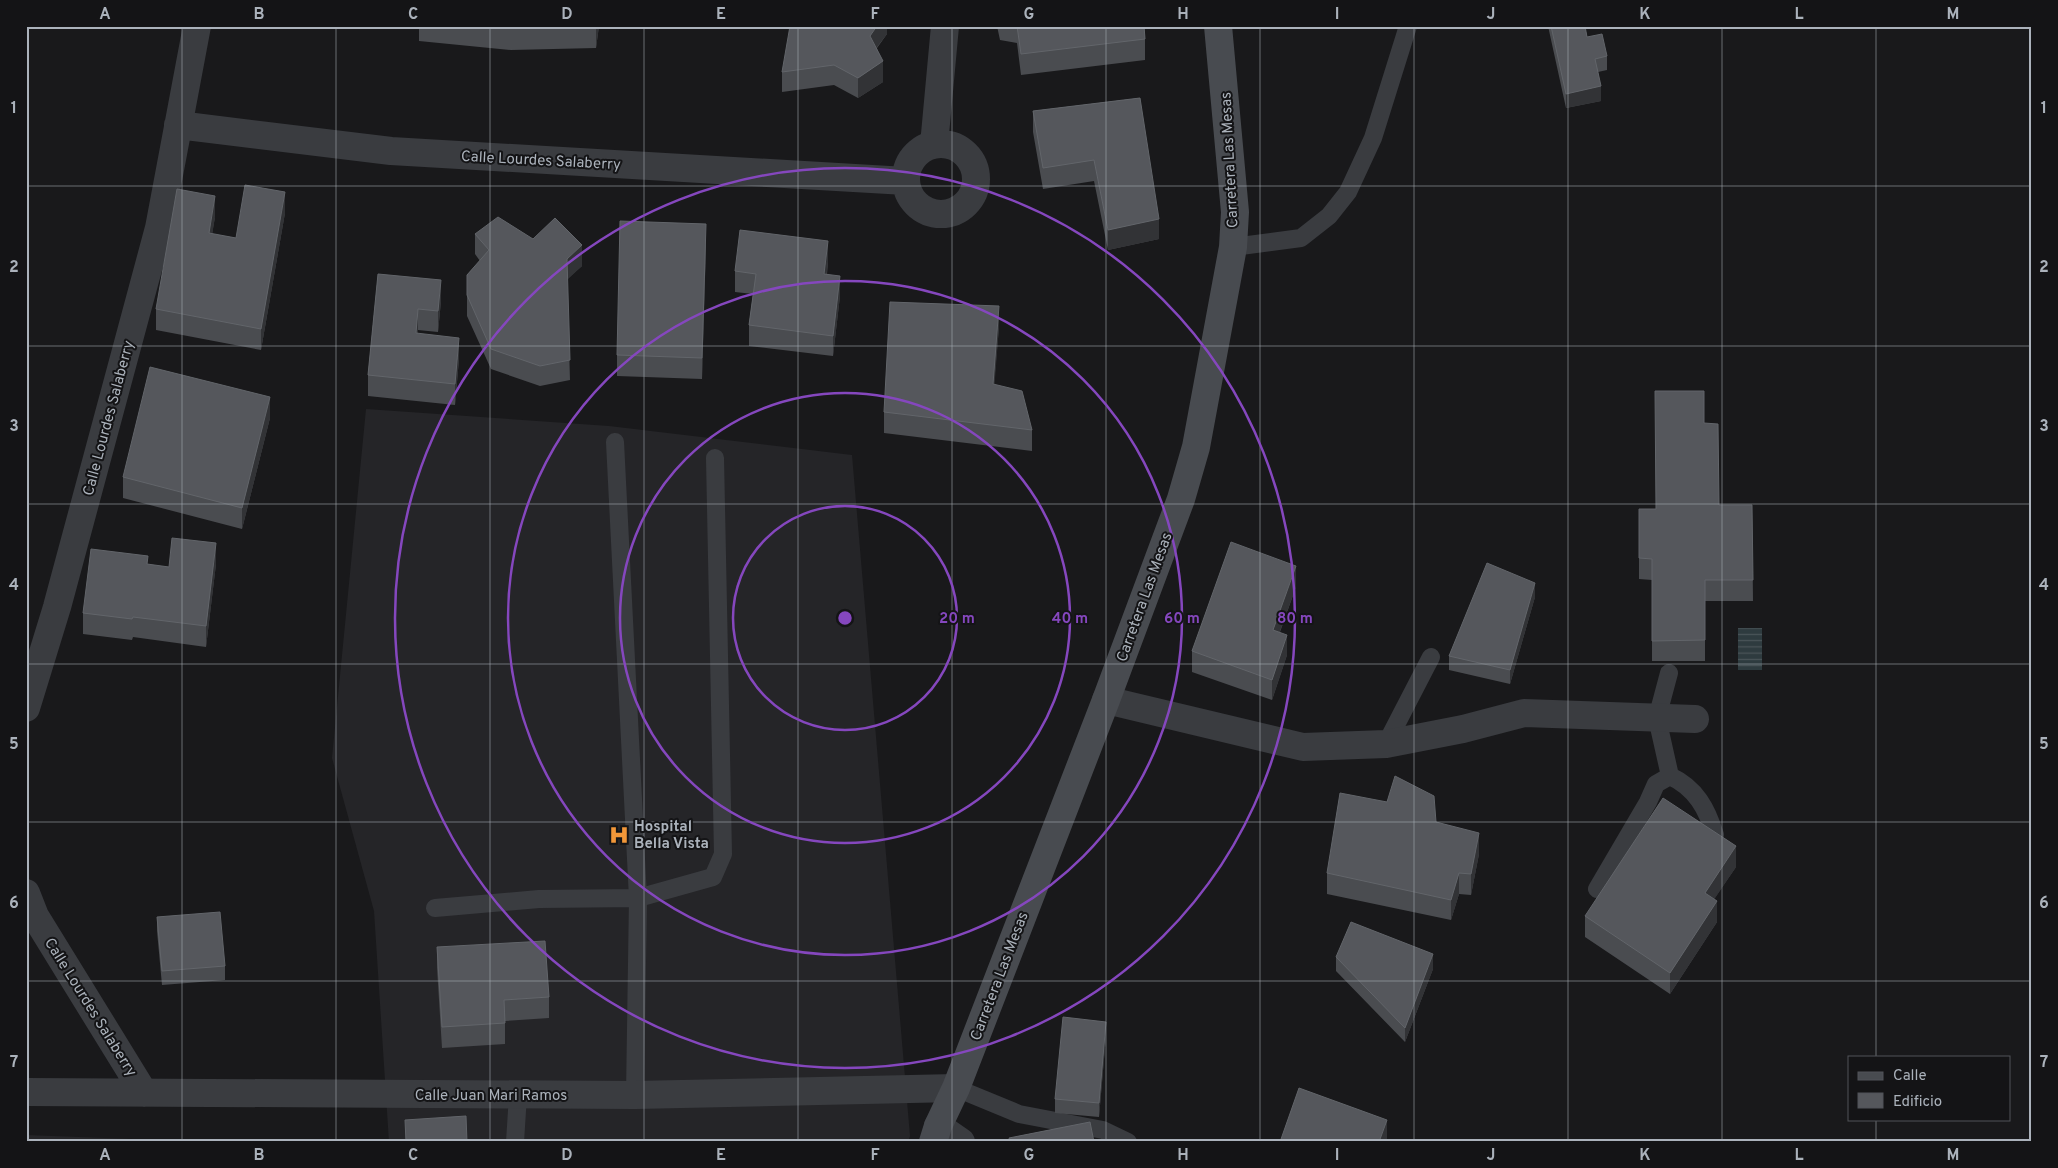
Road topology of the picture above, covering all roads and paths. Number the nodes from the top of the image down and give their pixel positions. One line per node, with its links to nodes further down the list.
1 (197, 26): 5 (street, Calle Lourdes Salaberry)
2 (945, 26): 6 (street)
3 (1218, 26): 8 (street, Carretera Las Mesas)
4 (1408, 26): 8 (lane)
5 (178, 125): 7 (street, Calle Lourdes Salaberry); 14 (street, Calle Lourdes Salaberry)
6 (934, 145): 7 (street); 7 (street)
7 (906, 181)
8 (1233, 247): 13 (street, Carretera Las Mesas)
9 (615, 442): 22 (lane)
10 (715, 458): 22 (lane)
11 (1431, 657): 17 (lane)
12 (1669, 673): 15 (lane)
13 (1106, 700): 17 (street); 24 (street, Carretera Las Mesas)
14 (26, 708)
15 (1657, 718): 16 (street); 17 (street); 18 (lane)
16 (1695, 719)
17 (1386, 744)
18 (1670, 776): 19 (lane); 20 (lane)
19 (1715, 835)
20 (1597, 889)
21 (26, 893): 26 (street, Calle Lourdes Salaberry)
22 (638, 898): 23 (lane); 28 (lane)
23 (435, 908)
24 (956, 1088): 28 (street, Calle Juan Mari Ramos); 29 (street, Carretera Las Mesas); 32 (lane)
25 (26, 1092): 26 (street, Calle Juan Mari Ramos)
26 (144, 1093): 27 (street, Calle Juan Mari Ramos)
27 (518, 1095): 28 (street, Calle Juan Mari Ramos); 30 (lane)
28 (635, 1095)
29 (936, 1134): 31 (street)
30 (515, 1142)
31 (960, 1142)
32 (1128, 1142)

